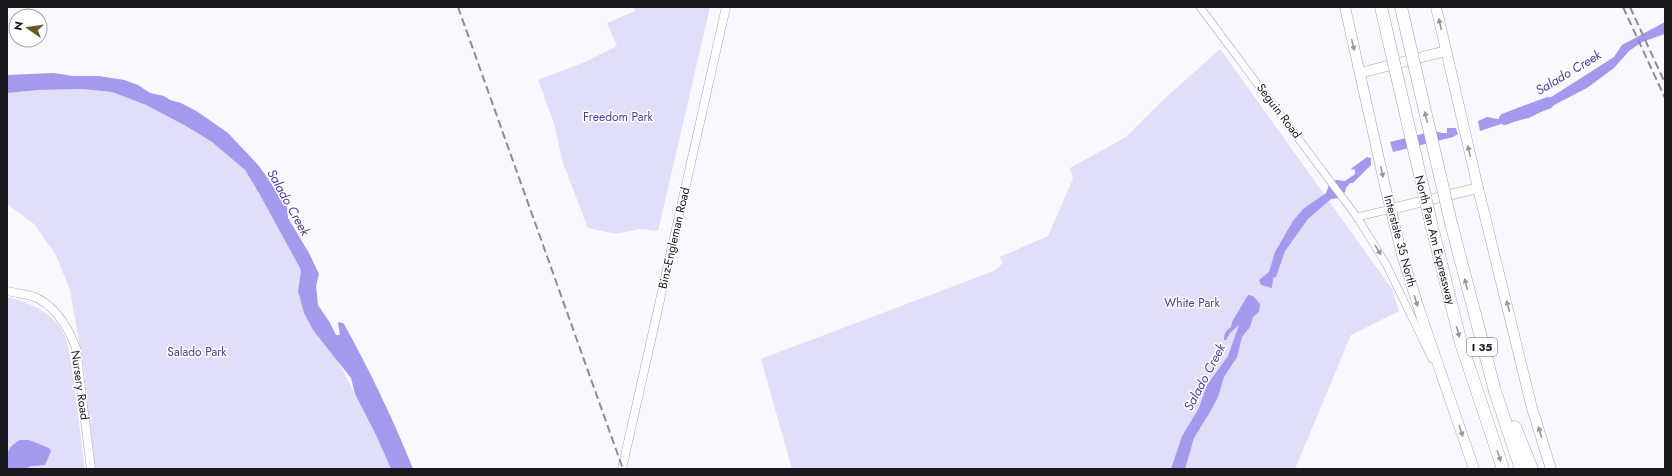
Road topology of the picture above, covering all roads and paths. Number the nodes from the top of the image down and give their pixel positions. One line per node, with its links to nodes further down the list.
1 (726, 7): 16 (street, Binz-Engleman Road)
2 (1200, 7): 11 (street, Seguin Road)
3 (1345, 7): 8 (main road, Interstate 35 North, one-way to 8)
4 (1381, 7): 18 (highway, North Pan Am Expressway / I 35, one-way to 18, bridge)
5 (1436, 7): 7 (main road, one-way to 5)
6 (1402, 11): 13 (highway, North Pan Am Expressway / I 35, one-way to 6, bridge)
7 (1446, 51): 8 (main road); 9 (main road, one-way to 7)
8 (1360, 73): 10 (main road, Interstate 35 North, one-way to 10)
9 (1478, 188): 10 (main road); 21 (main road, one-way to 9)
10 (1391, 209): 11 (street); 14 (main road, Interstate 35 North, one-way to 14)
11 (1357, 217): 14 (street, Seguin Road, one-way to 14)
12 (7, 291): 15 (street, Nursery Road)
13 (1480, 338): 19 (highway, North Pan Am Expressway / I 35); 20 (highway)
14 (1448, 394): 17 (main road, Interstate 35 North, one-way to 17)
15 (91, 469)
16 (622, 469)
17 (1474, 469)
18 (1503, 469)
19 (1521, 469)
20 (1532, 469)
21 (1551, 469)

